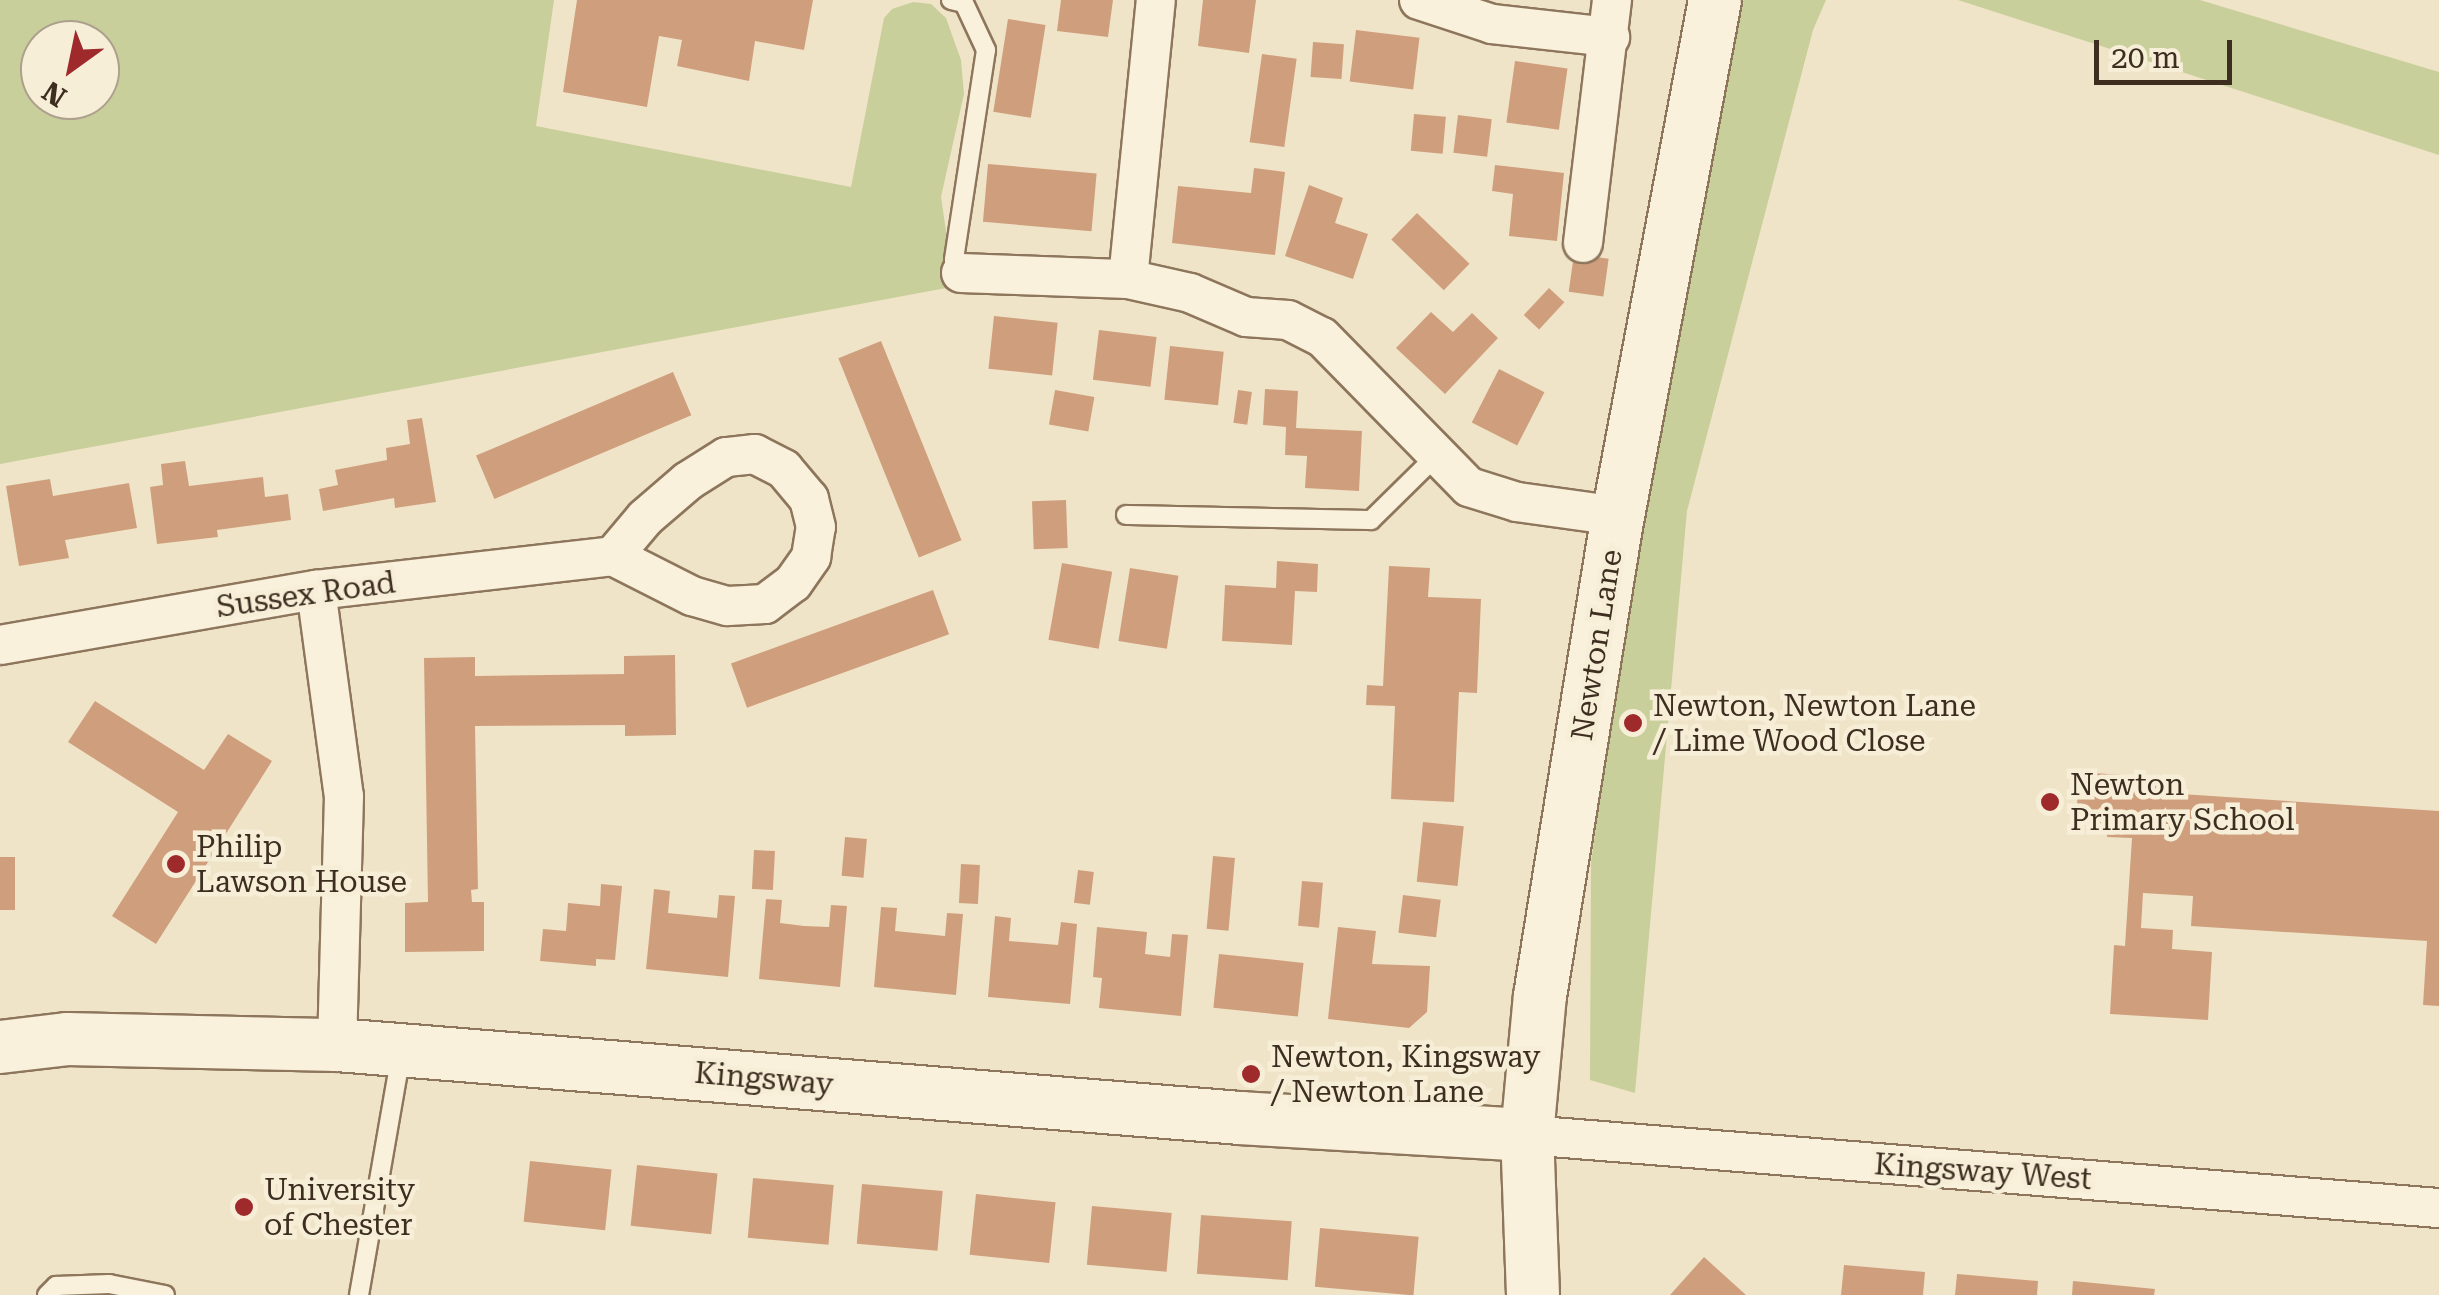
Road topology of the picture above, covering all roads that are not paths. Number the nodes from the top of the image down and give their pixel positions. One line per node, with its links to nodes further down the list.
1 (951, 0): 7 (lane)
2 (1156, 0): 8 (street)
3 (1419, 0): 5 (street)
4 (1715, 0): 11 (street, Newton Lane)
5 (1611, 18): 6 (street)
6 (1583, 243)
7 (962, 272): 8 (street)
8 (1128, 279): 9 (street)
9 (1436, 457): 10 (lane); 11 (street)
10 (1126, 515)
11 (1618, 516): 18 (street, Newton Lane)
12 (613, 556): 12 (street); 13 (street, Sussex Road)
13 (316, 590): 14 (street, Sussex Road); 15 (street)
14 (0, 645)
15 (337, 1045): 16 (street, Kingsway); 17 (street, Kingsway)
16 (0, 1048)
17 (402, 1049): 18 (street, Kingsway); 22 (lane)
18 (1527, 1136): 19 (street, Kingsway West); 23 (street, Newton Lane)
19 (2439, 1208)
20 (47, 1295): 21 (lane)
21 (165, 1295)
22 (359, 1295)
23 (1533, 1295)

